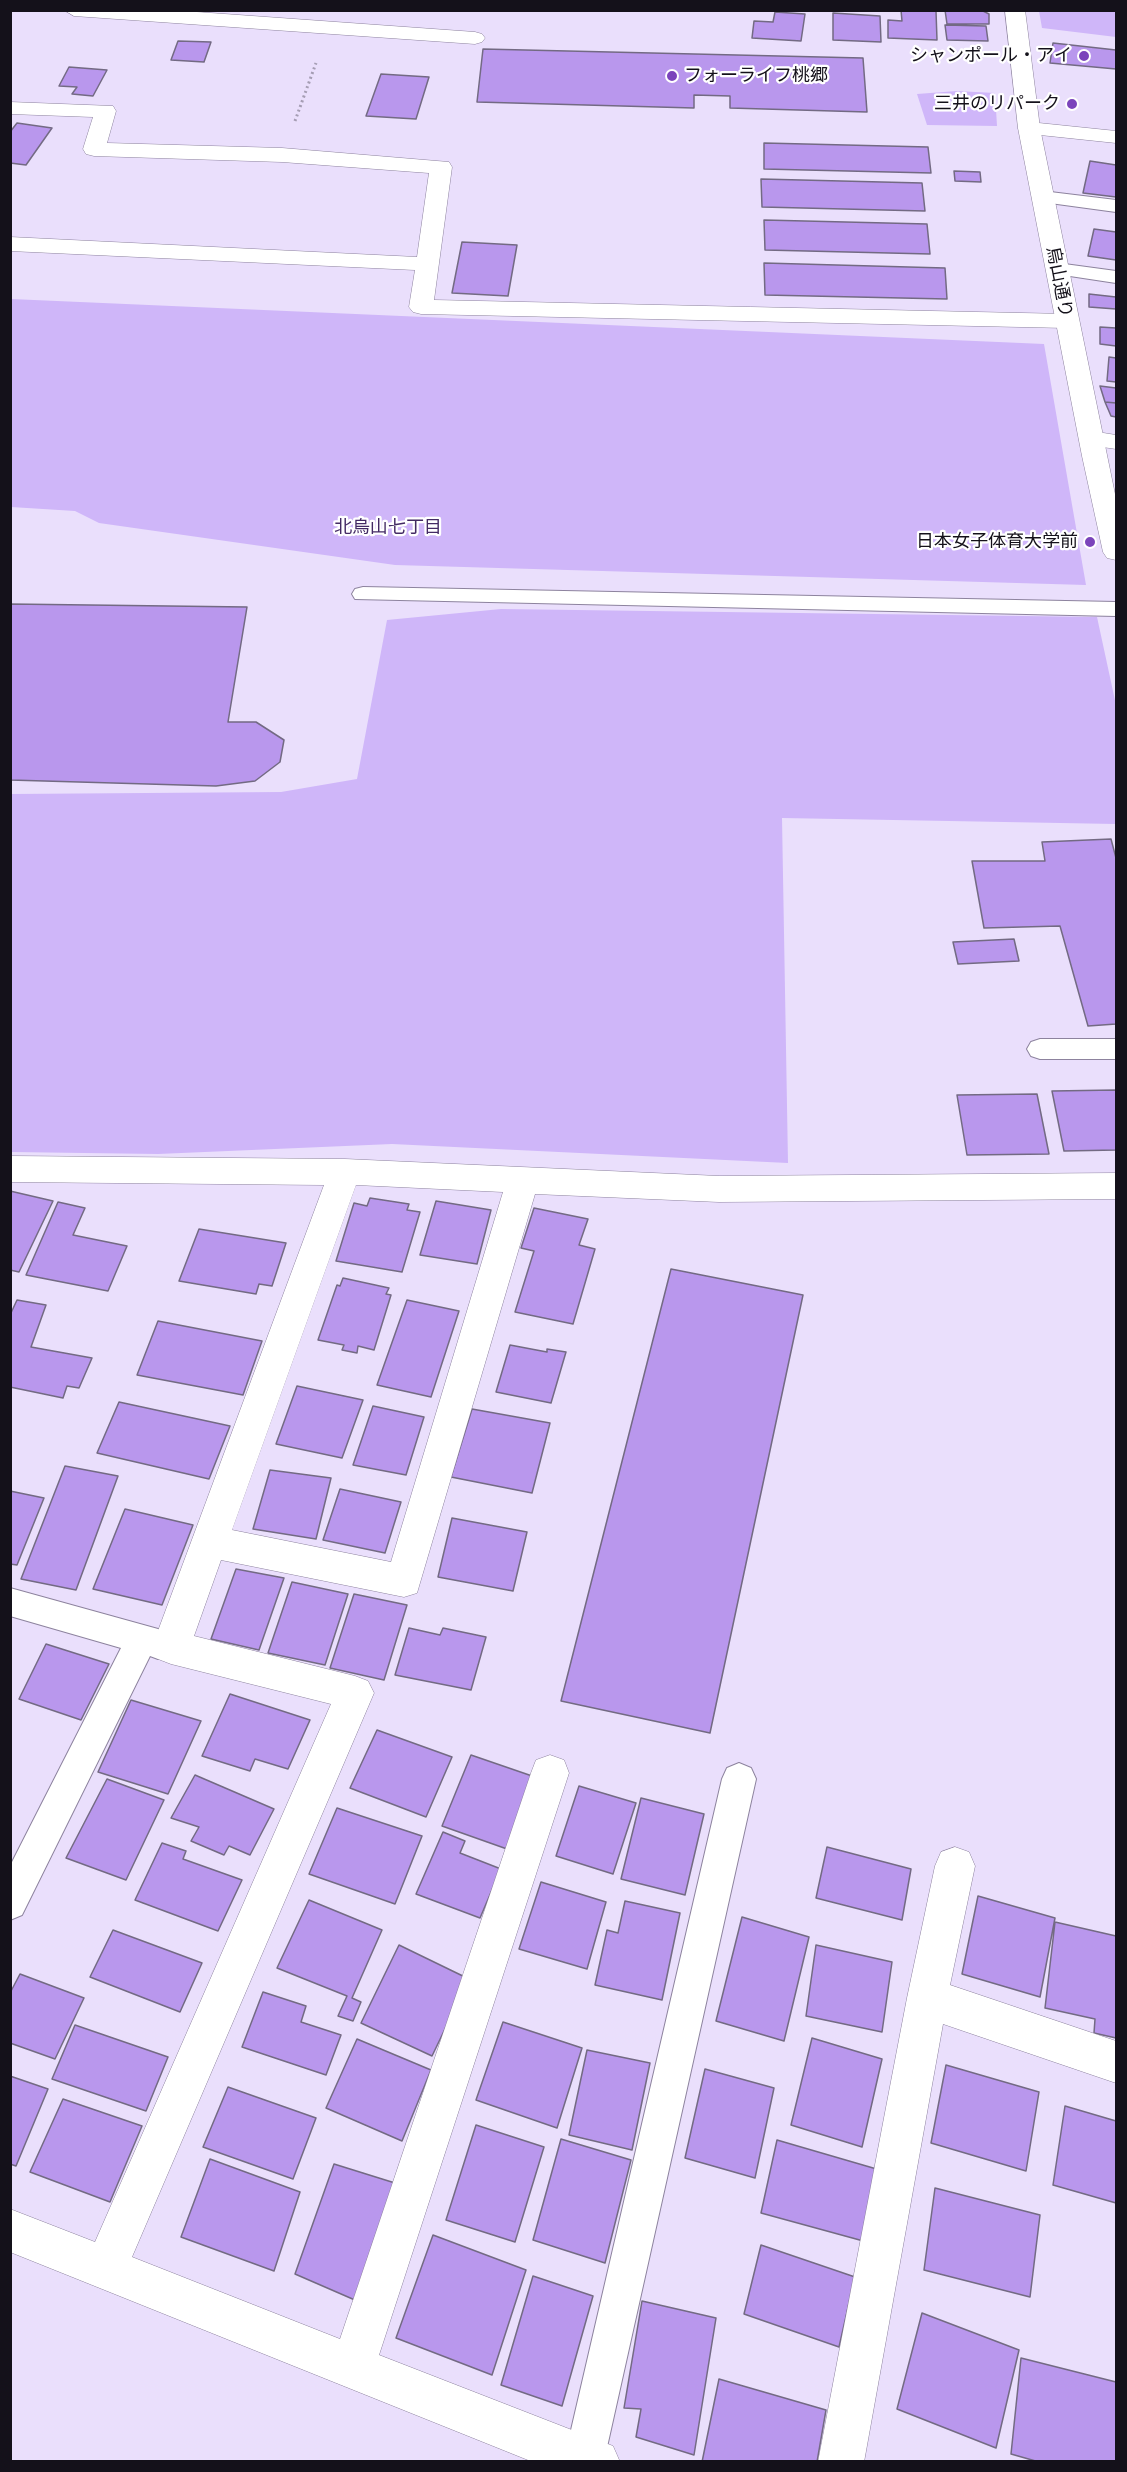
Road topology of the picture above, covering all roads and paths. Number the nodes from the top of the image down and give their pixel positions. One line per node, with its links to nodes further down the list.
1 (74, 10): 3 (street)
2 (1015, 10): 6 (street, 烏山通り)
3 (328, 28): 4 (street); 8 (path)
4 (475, 38)
5 (10, 108): 8 (street)
6 (1029, 128): 7 (street); 9 (street, 烏山通り)
7 (1116, 137)
8 (282, 155): 12 (street)
9 (1042, 197): 10 (lane); 13 (street, 烏山通り)
10 (1116, 206)
11 (10, 244): 12 (street)
12 (426, 264): 15 (street)
13 (1057, 269): 14 (lane); 15 (street, 烏山通り)
14 (1116, 277)
15 (1067, 321): 16 (street, 烏山通り)
16 (1091, 439): 17 (street); 18 (street, 烏山通り)
17 (1116, 442)
18 (1116, 552)
19 (363, 594): 20 (lane)
20 (1116, 609)
21 (1040, 1049): 22 (lane)
22 (1116, 1049)
23 (10, 1169): 24 (street)
24 (345, 1172): 25 (street); 27 (street)
25 (522, 1182): 26 (street); 27 (street)
26 (1116, 1186)
27 (209, 1542): 29 (street)
28 (10, 1602): 29 (lane)
29 (157, 1643): 33 (lane); 37 (street)
30 (550, 1773): 38 (street)
31 (739, 1779): 39 (lane)
32 (956, 1866): 34 (street)
33 (10, 1903)
34 (927, 1998): 35 (street); 40 (street)
35 (1116, 2062)
36 (10, 2230): 37 (street)
37 (106, 2266): 38 (street)
38 (353, 2366): 39 (street)
39 (577, 2458)
40 (841, 2462)

